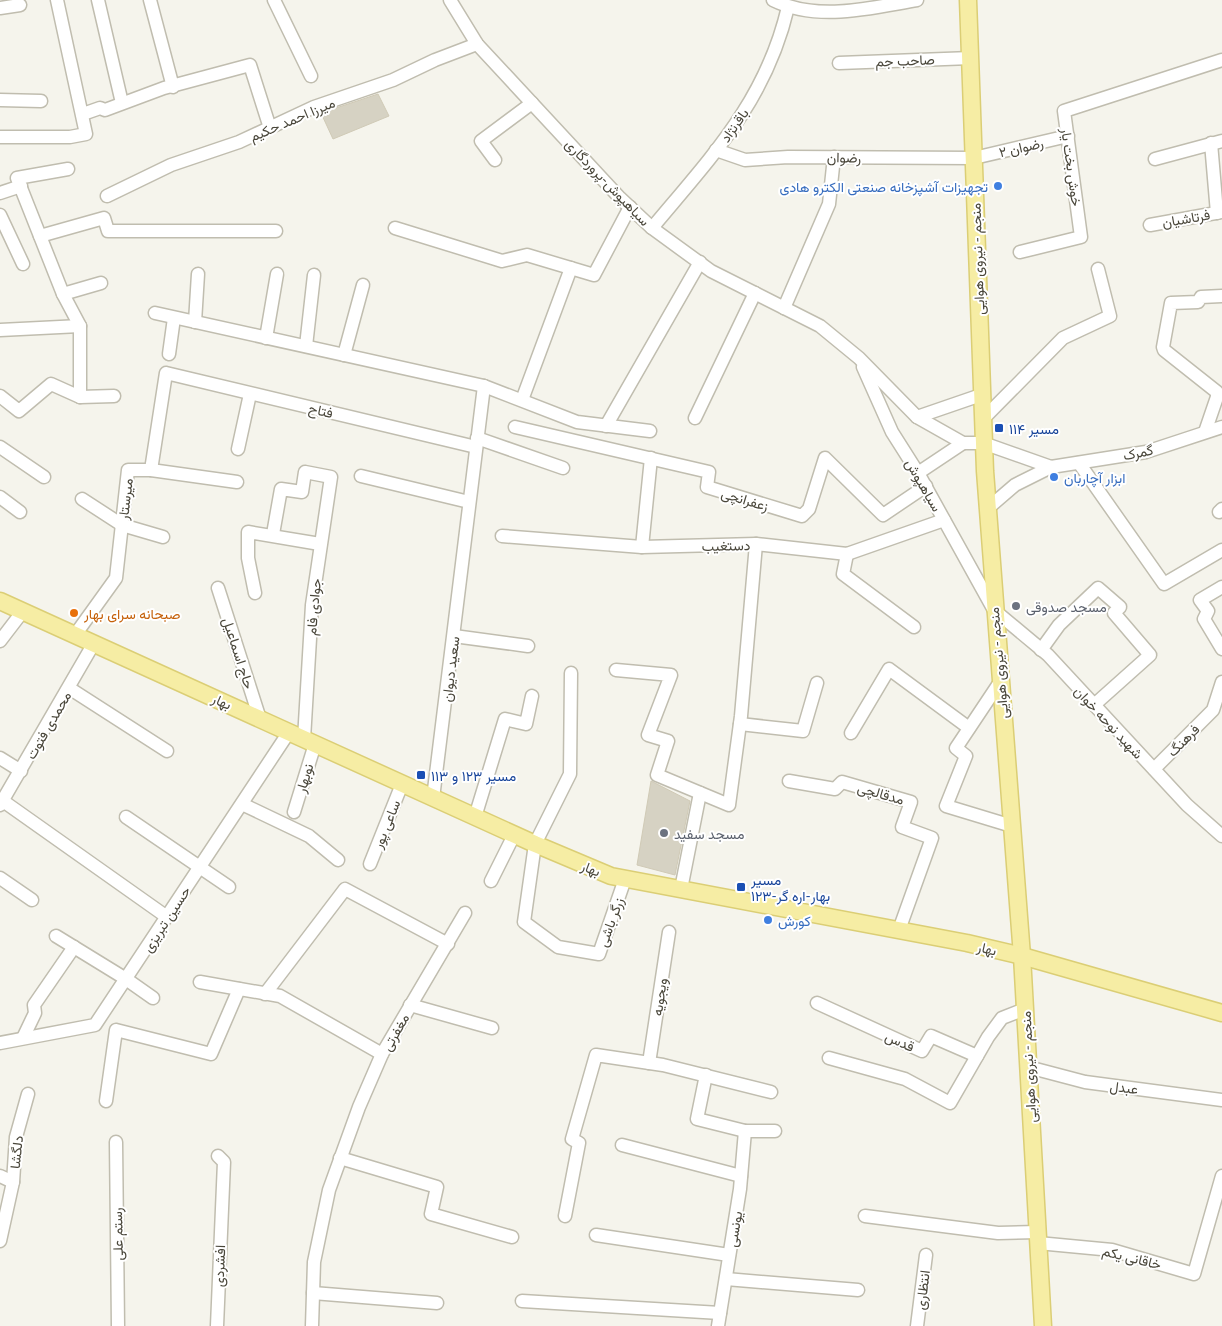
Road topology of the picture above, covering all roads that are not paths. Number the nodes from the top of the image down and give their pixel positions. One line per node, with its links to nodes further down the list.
1 (57, 0): 22 (street)
2 (98, 0): 20 (street)
3 (150, 0): 17 (street)
4 (274, 0): 16 (street)
5 (450, 0): 12 (street, سیاهپوش-پروردگاری)
6 (773, 0): 10 (street)
7 (917, 0): 10 (street)
8 (968, 0): 13 (main road, منجم - نیروی هوایی)
9 (20, 5): 11 (street)
10 (788, 7): 27 (street, باقرنژاد)
11 (0, 8)
12 (477, 44): 21 (street, سیاهپوش-پروردگاری); 23 (street, میرزا احمد حکیم)
13 (971, 58): 15 (street, صاحب جم); 29 (main road, منجم - نیروی هوایی)
14 (1222, 60): 24 (street, خوش بخت یار)
15 (839, 63)
16 (311, 76)
17 (173, 87): 20 (street); 23 (street)
18 (0, 100): 19 (street)
19 (41, 101)
20 (122, 103): 22 (street)
21 (532, 103): 31 (street); 36 (street, سیاهپوش-پروردگاری)
22 (83, 114): 25 (street)
23 (270, 128): 35 (street, میرزا احمد حکیم)
24 (1068, 136): 29 (street, رضوان ۲); 44 (street, خوش بخت یار)
25 (0, 137)
26 (1217, 142): 30 (street); 37 (street)
27 (716, 150): 28 (street, رضوان); 41 (street, باقرنژاد)
28 (834, 157): 29 (street, رضوان); 57 (street)
29 (974, 158): 73 (main road, منجم - نیروی هوایی)
30 (1155, 159)
31 (495, 160)
32 (68, 169): 33 (street)
33 (21, 186): 34 (street); 43 (street)
34 (0, 193)
35 (107, 196)
36 (630, 207): 41 (street, سیاهپوش-پروردگاری); 47 (street)
37 (1219, 213): 39 (street, فرتاشیان)
38 (0, 215): 46 (street)
39 (1150, 225)
40 (395, 228): 47 (street)
41 (652, 228): 45 (street, سیاهپوش-پروردگاری)
42 (276, 231): 43 (street)
43 (40, 236): 55 (street)
44 (1020, 252)
45 (700, 262): 54 (street, سیاهپوش-پروردگاری); 79 (street)
46 (23, 264)
47 (571, 268): 75 (street)
48 (1098, 269): 78 (street)
49 (198, 274): 60 (street)
50 (277, 274): 63 (street)
51 (314, 275): 64 (street)
52 (101, 283): 55 (street)
53 (363, 285): 66 (street)
54 (755, 293): 57 (street, سیاهپوش-پروردگاری); 77 (street)
55 (63, 294): 61 (street)
56 (1222, 296): 83 (street)
57 (784, 308): 67 (street, سیاهپوش-پروردگاری)
58 (155, 313): 59 (street)
59 (174, 318): 60 (street); 65 (street)
60 (194, 322): 63 (street)
61 (80, 326): 62 (street); 74 (street)
62 (0, 330)
63 (266, 338): 64 (street)
64 (306, 346): 66 (street)
65 (169, 354)
66 (344, 355): 69 (street)
67 (859, 358): 76 (street, سیاهپوش-پروردگاری); 94 (street, سیاهپوش)
68 (166, 373): 70 (street, فتاح); 93 (street, میرستار)
69 (484, 386): 75 (street); 84 (street, سعید دیوان)
70 (250, 394): 84 (street, فتاح); 88 (street)
71 (0, 396): 74 (street)
72 (114, 396): 74 (street)
73 (981, 396): 76 (street); 78 (main road, منجم - نیروی هوایی)
74 (80, 397)
75 (522, 400): 79 (street)
76 (917, 417): 85 (street, سیاهپوش-پروردگاری)
77 (696, 418)
78 (983, 419): 86 (main road, منجم - نیروی هوایی)
79 (606, 426): 82 (street)
80 (515, 427): 89 (street, زعفرانچی)
81 (1222, 427): 83 (street, گمرک)
82 (650, 431)
83 (1204, 432): 90 (street, گمرک)
84 (476, 443): 91 (street, فتاح); 101 (street, سعید دیوان)
85 (963, 443): 86 (street); 94 (street)
86 (983, 443): 92 (street); 102 (main road, منجم - نیروی هوایی)
87 (0, 447): 96 (street)
88 (238, 449)
89 (651, 458): 98 (street, زعفرانچی); 111 (street)
90 (1079, 463): 92 (street, گمرک); 112 (street)
91 (563, 468)
92 (1051, 468): 102 (street, گمرک)
93 (151, 470): 97 (street); 105 (street, میرستار)
94 (918, 473): 98 (street, سیاهپوش)
95 (361, 476): 101 (street)
96 (44, 477)
97 (237, 482)
98 (926, 486): 104 (street, سیاهپوش)
99 (0, 497): 103 (street)
100 (82, 499): 105 (street)
101 (468, 502): 122 (street, سعید دیوان)
102 (987, 509): 118 (main road, منجم - نیروی هوایی)
103 (20, 512)
104 (944, 520): 113 (street, دستغیب); 118 (street, سیاهپوش)
105 (122, 525): 108 (street); 121 (street, میرستار)
106 (273, 534): 109 (street); 109 (street, جوادی فام); 116 (street)
107 (502, 536): 111 (street, دستغیب)
108 (163, 537)
109 (320, 544): 140 (street, جوادی فام)
110 (756, 544): 111 (street, دستغیب); 113 (street, دستغیب); 137 (street)
111 (642, 547)
112 (1222, 550)
113 (847, 554): 120 (street)
114 (1222, 587): 127 (street)
115 (218, 588): 136 (street, حاج اسماعیل)
116 (255, 593)
117 (0, 600): 119 (main road, بهار)
118 (994, 610): 126 (street, شهید نوحه خوان); 130 (main road, منجم - نیروی هوایی)
119 (23, 611): 121 (main road, بهار); 123 (street)
120 (914, 627)
121 (76, 635): 124 (main road, بهار)
122 (454, 636): 125 (street); 148 (street, سعید دیوان)
123 (0, 642)
124 (94, 644): 133 (street, محمدی فتوت); 136 (main road, بهار)
125 (528, 646)
126 (1041, 650): 135 (street, شهید نوحه خوان); 135 (street)
127 (1222, 650)
128 (616, 670): 147 (street)
129 (572, 673): 157 (street)
130 (1000, 682): 138 (street); 154 (main road, منجم - نیروی هوایی)
131 (1222, 682): 143 (street, فرهنگ)
132 (817, 683): 137 (street)
133 (69, 688): 141 (street); 144 (street, محمدی فتوت)
134 (532, 696): 153 (street)
135 (1094, 705): 143 (street, شهید نوحه خوان)
136 (260, 719): 140 (main road, بهار)
137 (740, 724): 147 (street)
138 (969, 728): 139 (street); 154 (street)
139 (851, 733)
140 (303, 738): 146 (main road, بهار); 150 (street, حسین تبریزی); 151 (street, نوبهار)
141 (167, 751)
142 (0, 758): 144 (street)
143 (1154, 769): 156 (street, شهید نوحه خوان)
144 (21, 771): 149 (street, محمدی فتوت)
145 (788, 781): 169 (street, مدقالچی)
146 (402, 784): 148 (main road, بهار); 159 (street, ساعی پور)
147 (700, 793): 165 (street)
148 (433, 798): 153 (main road, بهار)
149 (2, 803): 168 (street)
150 (242, 804): 158 (street); 160 (street, حسین تبریزی)
151 (294, 812)
152 (126, 817): 160 (street)
153 (476, 817): 155 (main road, بهار)
154 (1012, 826): 174 (main road, منجم - نیروی هوایی)
155 (514, 835): 157 (main road, بهار); 163 (street)
156 (1222, 836)
157 (535, 844): 162 (main road, بهار); 162 (street, زرگر باشی)
158 (338, 860)
159 (370, 864)
160 (200, 866): 164 (street); 168 (street, حسین تبریزی)
161 (0, 878): 166 (street)
162 (626, 879): 165 (main road, بهار)
163 (491, 880)
164 (229, 887)
165 (681, 889): 169 (main road, بهار)
166 (32, 900)
167 (465, 913): 172 (street, مغفرتی)
168 (167, 917): 175 (street, حسین تبریزی)
169 (900, 930): 174 (main road, بهار)
170 (669, 932): 190 (street, ویجویه)
171 (56, 936): 173 (street)
172 (448, 944): 178 (street); 181 (street, مغفرتی)
173 (74, 946): 175 (street); 185 (street)
174 (1022, 956): 182 (main road, منجم - نیروی هوایی); 183 (main road, بهار)
175 (126, 978): 179 (street); 185 (street, حسین تبریزی)
176 (200, 982): 177 (street)
177 (239, 989): 178 (street); 196 (street)
178 (265, 994): 187 (street)
179 (153, 998)
180 (817, 1004): 188 (street, قدس)
181 (410, 1005): 184 (street); 187 (street, مغفرتی)
182 (1025, 1009): 188 (street); 191 (main road, منجم - نیروی هوایی)
183 (1222, 1013)
184 (492, 1028)
185 (23, 1038): 186 (street, حسین تبریزی)
186 (0, 1042)
187 (382, 1054): 202 (street, مغفرتی)
188 (977, 1056): 189 (street)
189 (829, 1058)
190 (649, 1063): 192 (street); 207 (street)
191 (1028, 1067): 195 (street, عبدل); 211 (main road, منجم - نیروی هوایی)
192 (706, 1076): 193 (street); 197 (street)
193 (771, 1092)
194 (28, 1094): 206 (street, دلگشا)
195 (1222, 1100)
196 (106, 1101)
197 (744, 1131): 198 (street); 204 (street, یونسی)
198 (776, 1131)
199 (116, 1142): 221 (street, رستم علی)
200 (622, 1145): 204 (street)
201 (218, 1156): 222 (street, افشردی)
202 (340, 1158): 210 (street); 217 (street, مغفرتی)
203 (0, 1176): 206 (street)
204 (741, 1176): 213 (street, یونسی)
205 (1222, 1176): 211 (street, خاقانی یکم)
206 (13, 1182): 212 (street, دلگشا)
207 (565, 1216)
208 (865, 1216): 211 (street, خاقانی یکم)
209 (596, 1235): 213 (street)
210 (512, 1237)
211 (1038, 1238): 225 (main road, منجم - نیروی هوایی)
212 (0, 1241)
213 (730, 1255): 215 (street, یونسی)
214 (926, 1255): 224 (street, انتظاری)
215 (726, 1279): 216 (street); 220 (street, یونسی)
216 (858, 1290)
217 (313, 1293): 219 (street); 223 (street, مغفرتی)
218 (522, 1301): 220 (street)
219 (437, 1303)
220 (719, 1320)
221 (118, 1326)
222 (216, 1326)
223 (312, 1326)
224 (917, 1326)
225 (1043, 1326)

